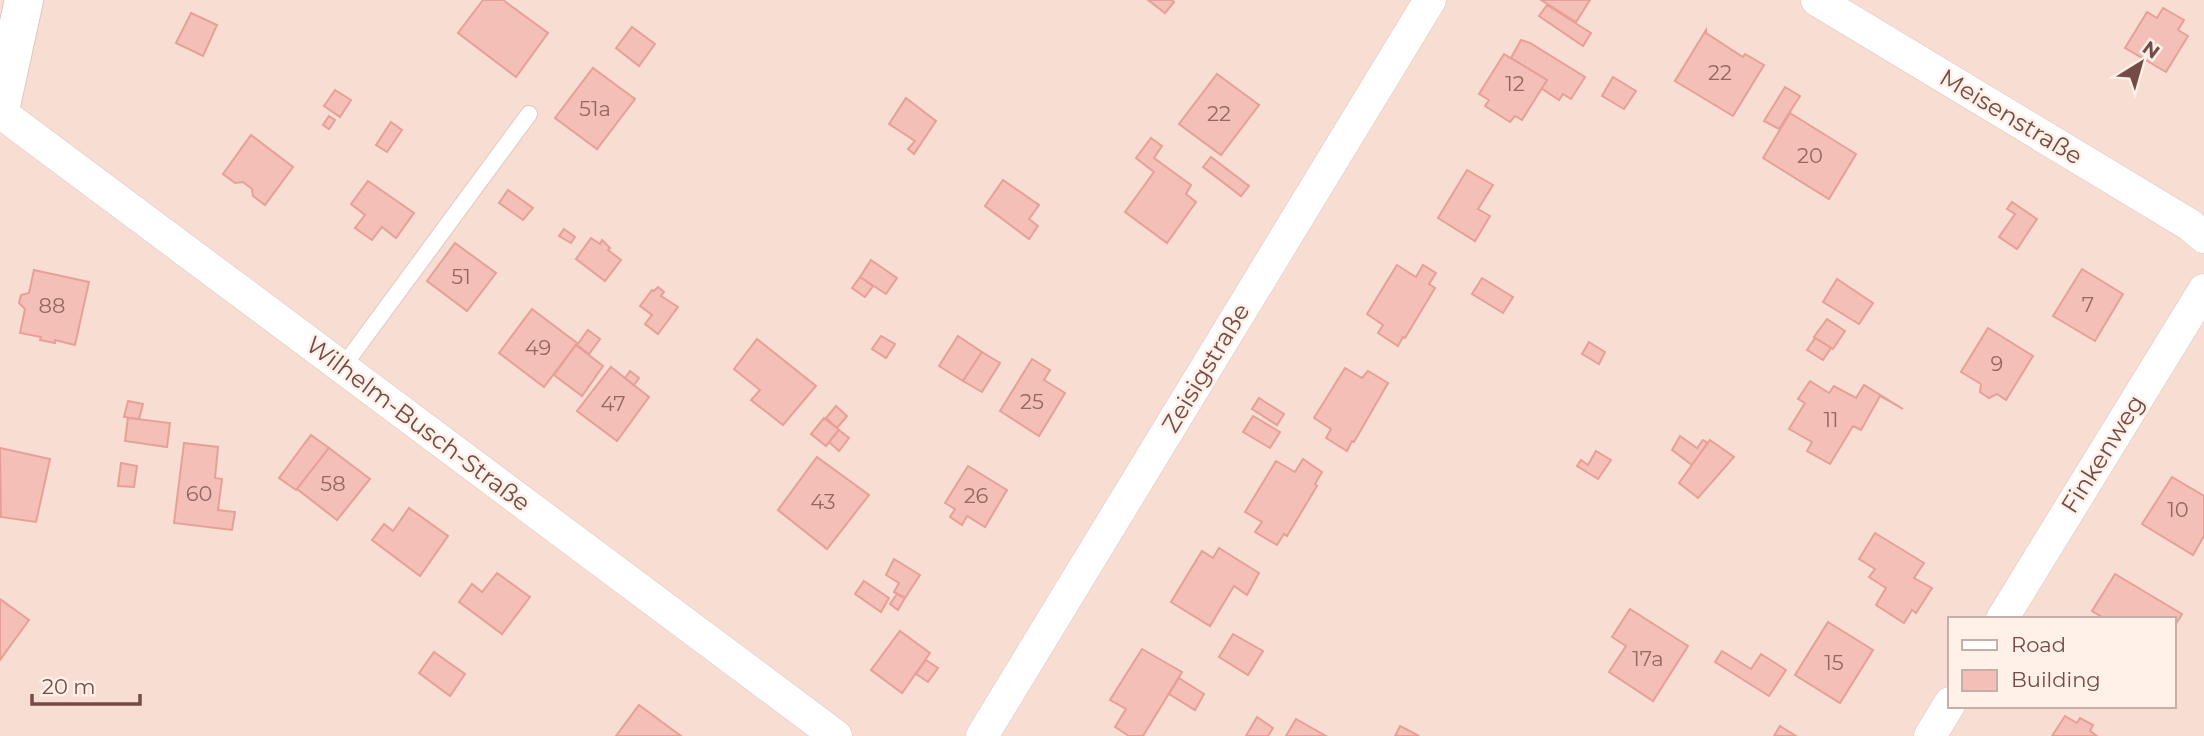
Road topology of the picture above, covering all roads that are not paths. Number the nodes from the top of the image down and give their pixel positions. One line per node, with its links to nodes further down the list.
1 (24, 0): 4 (street)
2 (1430, 0): 12 (street, Zeisigstraße)
3 (1817, 0): 6 (street, Meisenstraße)
4 (0, 111): 8 (street, Wilhelm-Busch-Straße)
5 (529, 114): 8 (lane)
6 (2204, 237)
7 (2204, 290): 9 (street, Finkenweg)
8 (342, 368): 11 (street, Wilhelm-Busch-Straße)
9 (2003, 617)
10 (1948, 706): 13 (street)
11 (836, 736)
12 (982, 736)
13 (1930, 736)

